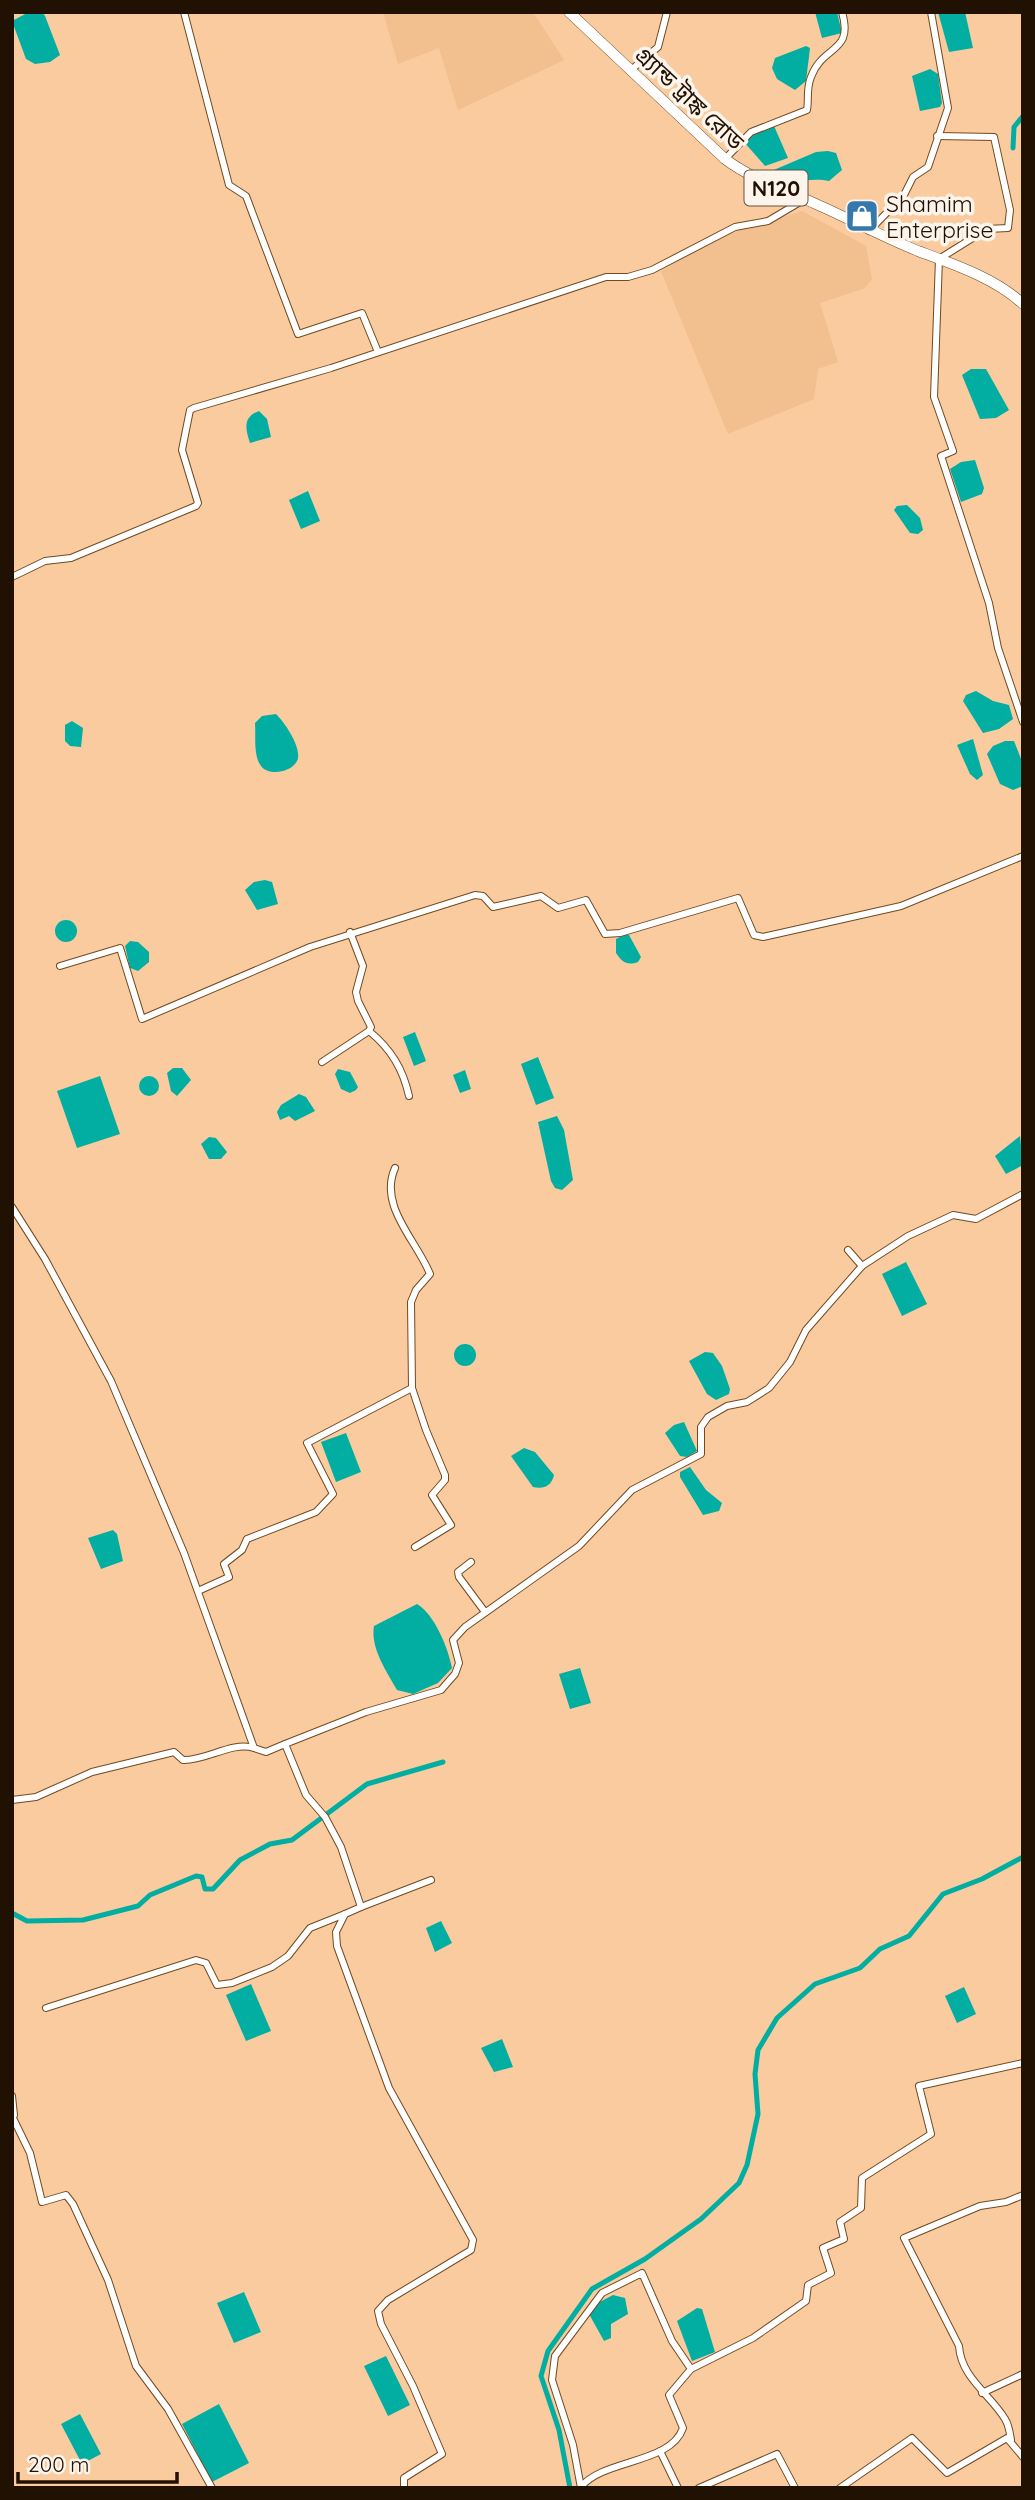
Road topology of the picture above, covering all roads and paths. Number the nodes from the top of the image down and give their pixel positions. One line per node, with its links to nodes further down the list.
1 (184, 12): 13 (street)
2 (569, 12): 6 (highway, গ্র্যান্ড ট্রাঙ্ক রোড / N120)
3 (667, 12): 6 (street)
4 (842, 12): 8 (street)
5 (931, 12): 7 (street)
6 (631, 70): 8 (highway, গ্র্যান্ড ট্রাঙ্ক রোড / N120)
7 (937, 136): 10 (street); 11 (street)
8 (725, 159): 9 (highway, গ্র্যান্ড ট্রাঙ্ক রোড / N120)
9 (805, 199): 10 (highway, গ্র্যান্ড ট্রাঙ্ক রোড / N120); 13 (street)
10 (869, 231): 11 (highway, গ্র্যান্ড ট্রাঙ্ক রোড / N120)
11 (939, 259): 12 (highway, গ্র্যান্ড ট্রাঙ্ক রোড / N120); 15 (street)
12 (1023, 304)
13 (378, 352): 14 (street)
14 (12, 577)
15 (1023, 722)
16 (1023, 856): 17 (street)
17 (349, 932): 18 (street); 19 (street)
18 (60, 966)
19 (369, 1031): 20 (street); 21 (street)
20 (322, 1062)
21 (409, 1096)
22 (395, 1168): 27 (street)
23 (1023, 1194): 26 (street)
24 (12, 1207): 30 (street)
25 (848, 1250): 26 (street)
26 (862, 1266): 31 (street)
27 (412, 1388): 28 (street); 30 (street)
28 (415, 1547)
29 (471, 1562): 31 (street)
30 (198, 1591): 33 (street)
31 (485, 1612): 32 (street)
32 (285, 1744): 33 (street); 36 (street)
33 (254, 1748): 34 (street)
34 (12, 1800)
35 (431, 1880): 36 (street)
36 (361, 1907): 37 (street)
37 (345, 1914): 38 (street); 50 (street)
38 (46, 2008)
39 (1023, 2063): 43 (street)
40 (12, 2096): 41 (street)
41 (13, 2116): 49 (street)
42 (1023, 2195): 45 (street)
43 (691, 2369): 47 (street); 51 (street)
44 (1023, 2374): 45 (street)
45 (982, 2393): 46 (street)
46 (1012, 2440): 48 (street); 55 (street)
47 (660, 2451): 51 (street); 52 (street)
48 (1023, 2457)
49 (212, 2488)
50 (404, 2488)
51 (581, 2488)
52 (678, 2488)
53 (699, 2488): 54 (street)
54 (795, 2488)
55 (840, 2488)

